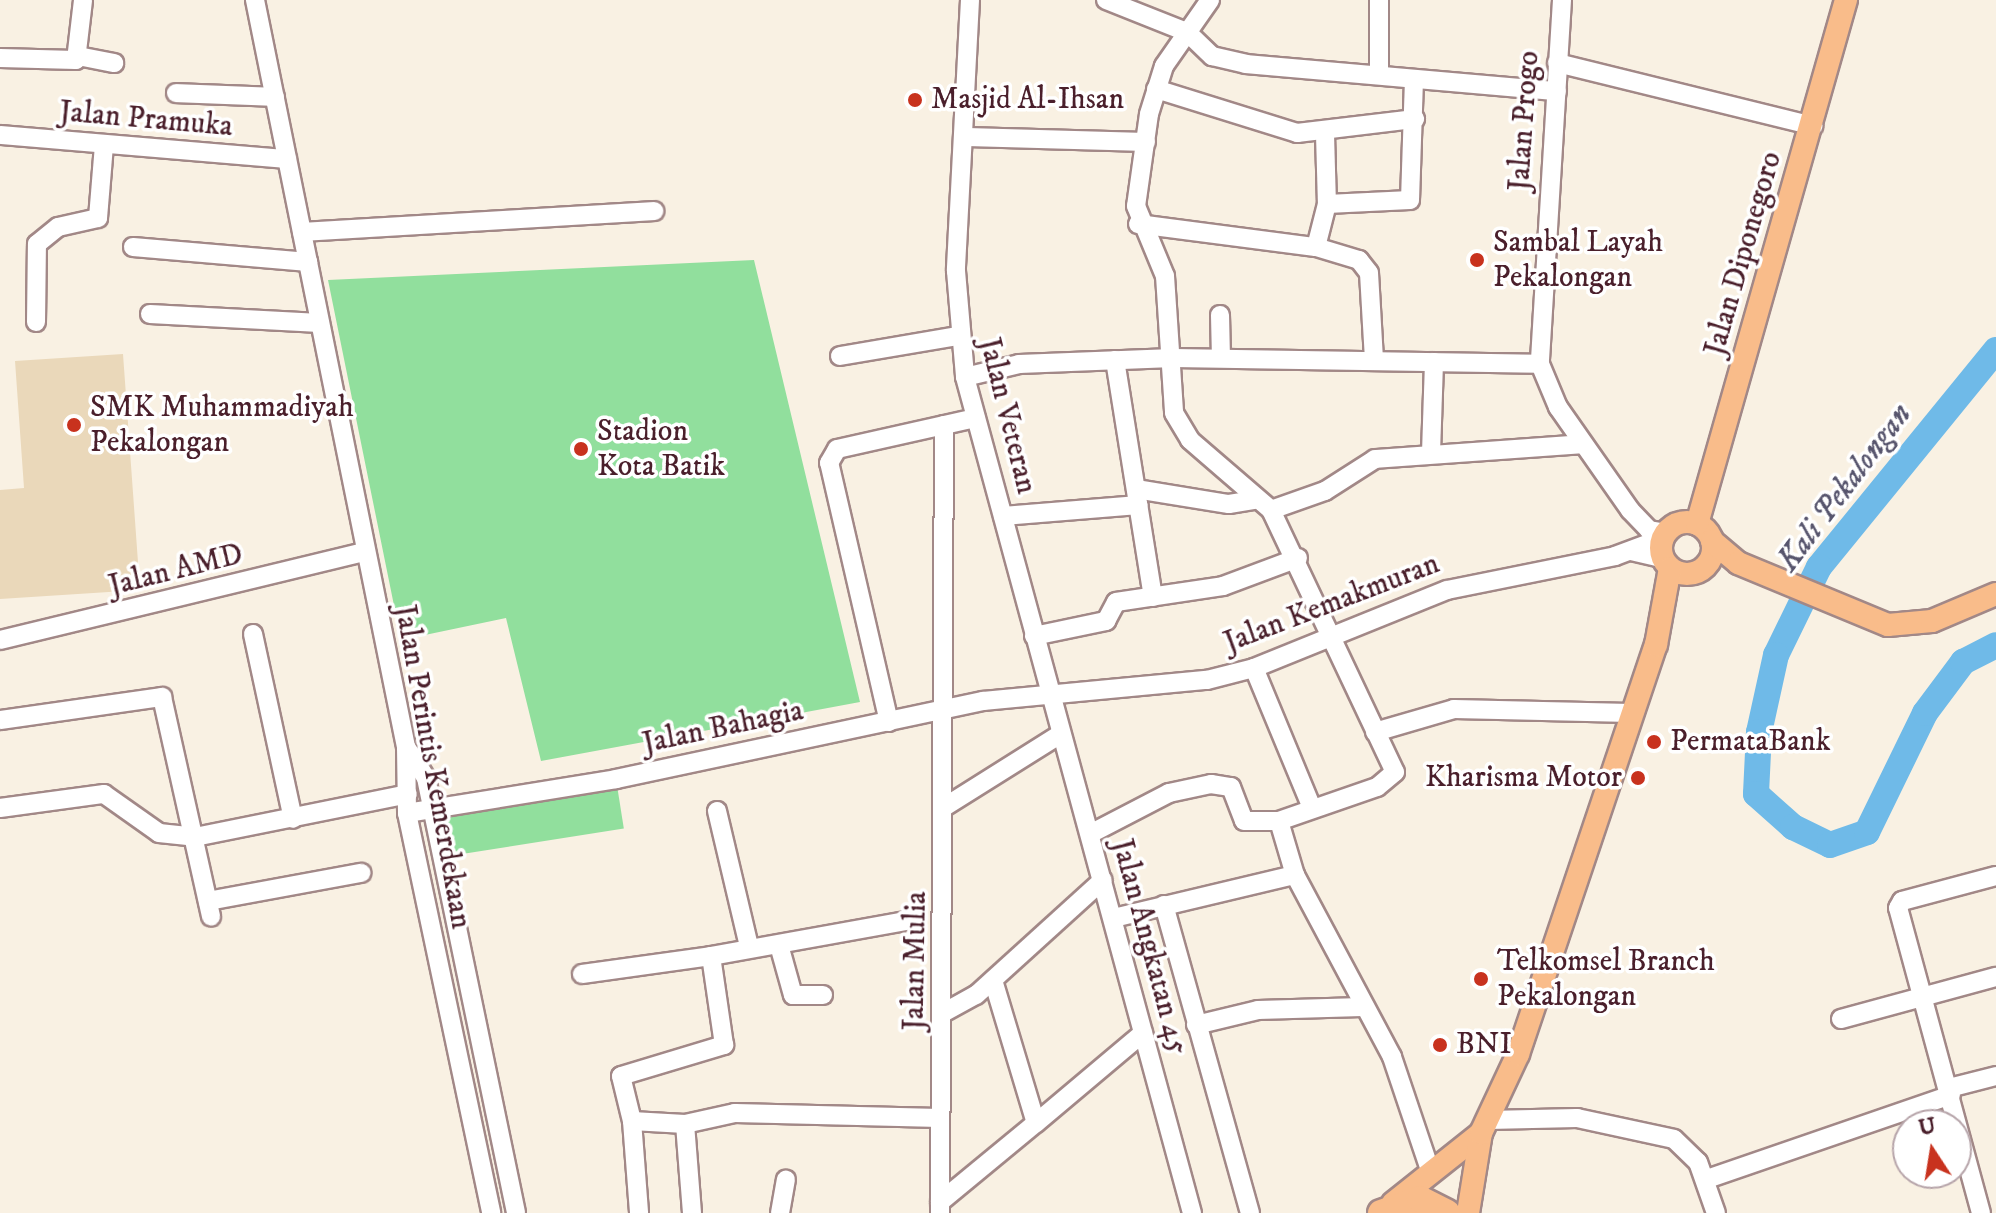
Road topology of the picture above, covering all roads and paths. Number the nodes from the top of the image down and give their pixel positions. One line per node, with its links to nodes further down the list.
1 (83, 0): 10 (street)
2 (255, 0): 19 (street, Jalan Perintis Kemerdekaan)
3 (970, 0): 24 (street, Jalan Veteran)
4 (1106, 0): 9 (street)
5 (1210, 0): 9 (street)
6 (1379, 0): 14 (street)
7 (1562, 0): 13 (street, Jalan Progo)
8 (1846, 0): 21 (main road, Jalan Diponegoro)
9 (1187, 32): 14 (street); 16 (street)
10 (78, 56): 11 (street); 12 (street)
11 (0, 58)
12 (114, 63)
13 (1557, 63): 17 (street, Jalan Progo); 21 (street)
14 (1379, 73): 15 (street)
15 (1414, 82): 17 (street); 20 (street)
16 (1156, 89): 22 (street); 25 (street)
17 (1557, 91): 46 (street, Jalan Progo)
18 (176, 93): 19 (street)
19 (275, 97): 27 (street, Jalan Perintis Kemerdekaan)
20 (1415, 119): 22 (street); 28 (street)
21 (1813, 126): 55 (main road, Jalan Diponegoro)
22 (1325, 134): 28 (street)
23 (0, 135): 26 (street, Jalan Pramuka)
24 (967, 137): 25 (street); 39 (street, Jalan Veteran)
25 (1146, 142): 30 (street)
26 (104, 145): 27 (street, Jalan Pramuka); 37 (street)
27 (287, 159): 31 (street, Jalan Perintis Kemerdekaan)
28 (1327, 204): 33 (street)
29 (654, 211): 31 (street)
30 (1138, 224): 33 (street); 41 (street)
31 (302, 232): 34 (street, Jalan Perintis Kemerdekaan)
32 (133, 247): 34 (street)
33 (1316, 247): 44 (street)
34 (308, 262): 38 (street, Jalan Perintis Kemerdekaan)
35 (150, 314): 38 (street)
36 (1220, 315): 42 (street)
37 (36, 322)
38 (320, 323): 57 (street, Jalan Perintis Kemerdekaan)
39 (958, 336): 40 (street); 47 (street, Jalan Veteran)
40 (840, 356)
41 (1173, 358): 42 (street); 43 (street); 53 (street)
42 (1221, 358): 44 (street)
43 (1115, 360): 47 (street); 52 (street)
44 (1374, 361): 45 (street)
45 (1434, 362): 46 (street); 51 (street)
46 (1540, 364): 50 (street)
47 (965, 377): 48 (street, Jalan Veteran)
48 (976, 418): 49 (street); 54 (street, Jalan Veteran)
49 (944, 425): 70 (street, Jalan Mulia); 73 (street)
50 (1582, 444): 51 (street); 56 (street)
51 (1431, 453): 53 (street)
52 (1137, 497): 53 (street); 54 (street); 62 (street)
53 (1263, 505): 58 (street)
54 (1003, 516): 65 (street, Jalan Veteran)
55 (1704, 533): 56 (main road); 59 (main road); 60 (main road, Jalan Diponegoro)
56 (1665, 549): 60 (main road); 63 (main road); 66 (street, Jalan Kemakmuran)
57 (365, 552): 67 (street, Jalan AMD); 76 (street, Jalan Perintis Kemerdekaan)
58 (1298, 558): 62 (street); 66 (street)
59 (1748, 567): 60 (main road); 61 (main road)
60 (1700, 570): 63 (main road)
61 (1996, 594)
62 (1153, 597): 65 (street)
63 (1667, 603): 71 (main road)
64 (253, 634): 83 (street)
65 (1034, 636): 69 (street, Jalan Veteran)
66 (1330, 636): 68 (street, Jalan Kemakmuran); 74 (street)
67 (0, 640)
68 (1254, 668): 69 (street, Jalan Kemakmuran); 81 (street)
69 (1050, 696): 70 (street, Jalan Bahagia); 75 (street, Jalan Angkatan 45)
70 (944, 710): 73 (street, Jalan Bahagia); 79 (street, Jalan Mulia)
71 (1631, 713): 74 (street); 113 (main road)
72 (0, 720): 86 (street)
73 (889, 722): 78 (street, Jalan Bahagia)
74 (1375, 732): 81 (street)
75 (1061, 734): 79 (street); 85 (street, Jalan Angkatan 45)
76 (406, 747): 77 (street, Jalan Perintis Kemerdekaan); 78 (street)
77 (407, 803): 78 (street, Jalan Bahagia); 83 (street, Jalan Bahagia); 119 (street, Jalan Perintis Kemerdekaan)
78 (430, 806): 120 (street)
79 (946, 806): 103 (street, Jalan Mulia)
80 (0, 808): 86 (street, Jalan Bahagia)
81 (1312, 808): 84 (street)
82 (717, 811): 95 (street)
83 (293, 819): 86 (street, Jalan Bahagia)
84 (1279, 821): 85 (street); 88 (street)
85 (1090, 834): 90 (street, Jalan Angkatan 45)
86 (195, 837): 87 (street)
87 (361, 873)
88 (1295, 875): 91 (street); 102 (street)
89 (1996, 876): 101 (street)
90 (1103, 880): 92 (street, Jalan Angkatan 45); 99 (street)
91 (1164, 905): 92 (street); 105 (street)
92 (1114, 918): 106 (street, Jalan Angkatan 45)
93 (906, 921): 94 (street)
94 (779, 945): 95 (street); 100 (street)
95 (749, 946): 96 (street)
96 (711, 956): 97 (street); 110 (street)
97 (582, 974)
98 (1996, 977): 101 (street)
99 (993, 980): 103 (street); 111 (street)
100 (823, 995)
101 (1921, 996): 104 (street); 108 (street)
102 (1362, 1007): 105 (street); 114 (street)
103 (943, 1013): 109 (street, Jalan Mulia)
104 (1841, 1019)
105 (1196, 1025): 125 (street)
106 (1143, 1033): 111 (street); 124 (street, Jalan Angkatan 45)
107 (1996, 1076): 108 (street)
108 (1950, 1092): 115 (street); 129 (street)
109 (940, 1118): 112 (street); 117 (street, Jalan Mulia)
110 (632, 1121): 112 (street); 121 (street)
111 (1036, 1123): 117 (street)
112 (685, 1124): 122 (street)
113 (1485, 1127): 114 (main road); 115 (street); 127 (main road)
114 (1431, 1173): 118 (main road)
115 (1707, 1179): 128 (street)
116 (786, 1180): 123 (street)
117 (940, 1207)
118 (1387, 1208): 126 (highway)
119 (491, 1213)
120 (516, 1213)
121 (639, 1213)
122 (692, 1213)
123 (780, 1213)
124 (1192, 1213)
125 (1250, 1213)
126 (1447, 1213)
127 (1468, 1213)
128 (1716, 1213)
129 (1981, 1213)

